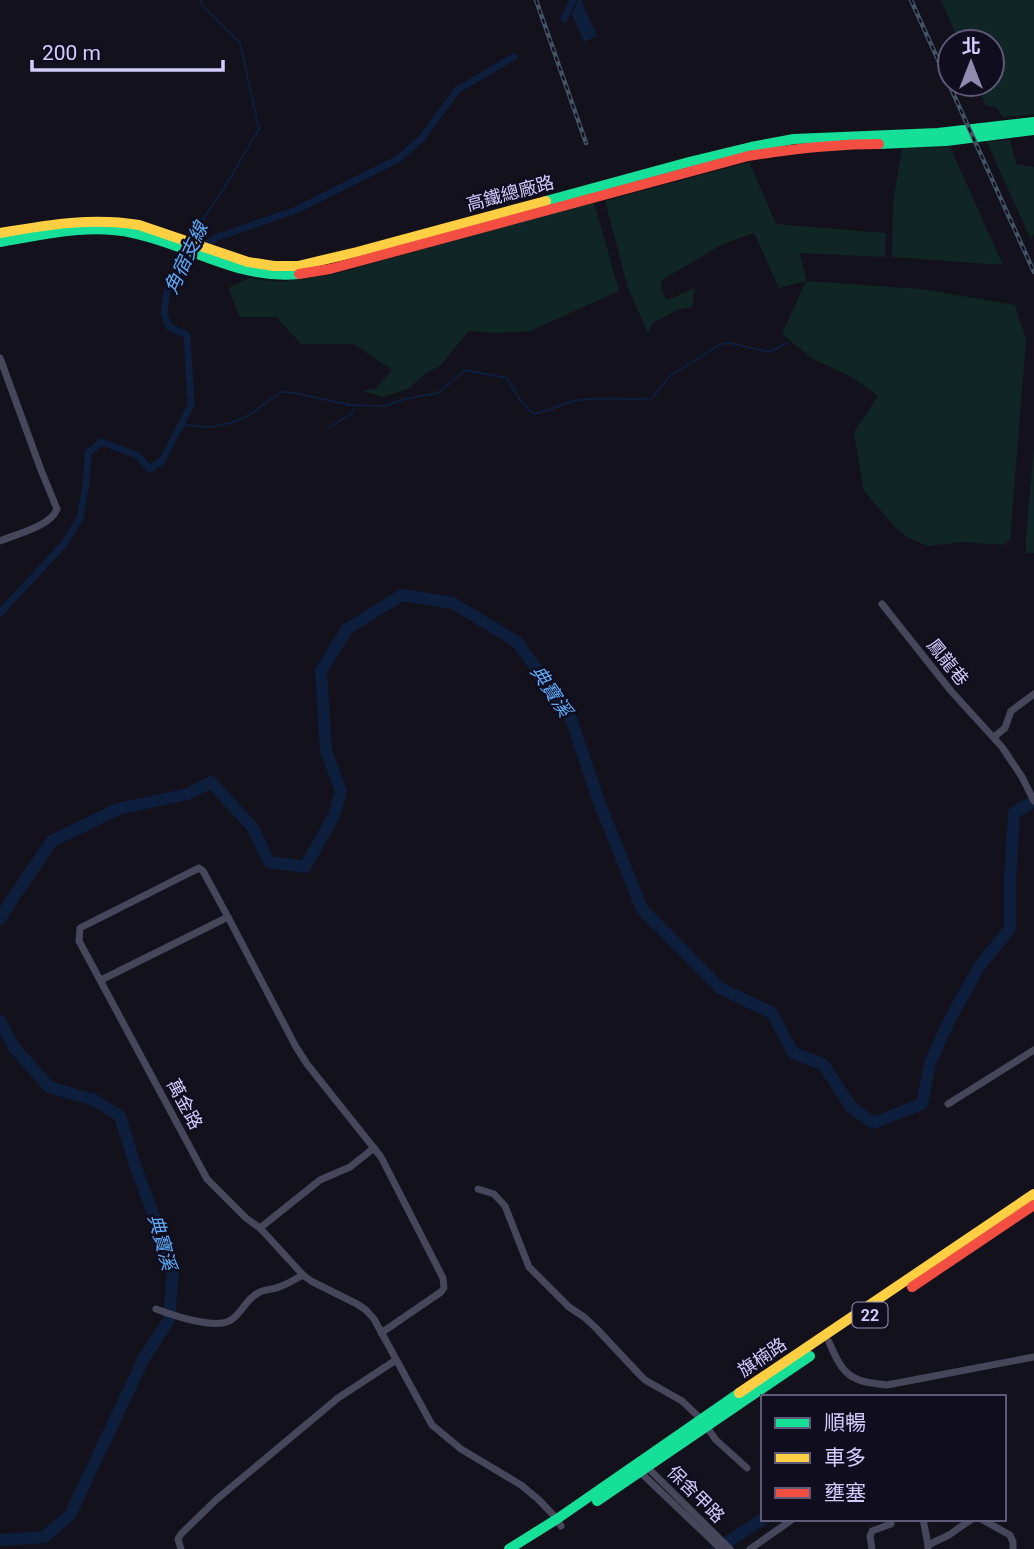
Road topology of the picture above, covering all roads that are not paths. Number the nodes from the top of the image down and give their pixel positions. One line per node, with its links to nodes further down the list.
1 (1034, 122): 6 (street, 高鐵總廠路)
2 (1034, 130): 6 (street, 高鐵總廠路)
3 (0, 233): 4 (street, 高鐵總廠路)
4 (171, 240): 5 (street, 高鐵總廠路); 6 (street, 高鐵總廠路)
5 (0, 242)
6 (210, 255)
7 (0, 358): 8 (street)
8 (0, 541)
9 (882, 604): 11 (street, 鳳龍巷)
10 (1034, 694): 11 (street)
11 (994, 737): 12 (street, 鳳龍巷)
12 (1034, 801)
13 (228, 917): 14 (street); 14 (street, 萬金路); 17 (street, 萬金路)
14 (101, 980): 21 (street, 萬金路)
15 (1034, 1050): 16 (street)
16 (948, 1104)
17 (374, 1148): 21 (street); 24 (street, 萬金路)
18 (478, 1189): 28 (street)
19 (1034, 1194): 28 (street, 旗楠路 / 22)
20 (1034, 1205): 25 (street, 旗楠路 / 22)
21 (260, 1228): 22 (street, 萬金路)
22 (303, 1275): 23 (street); 24 (street, 萬金路)
23 (156, 1309)
24 (381, 1333): 27 (street, 萬金路)
25 (829, 1342): 26 (street); 28 (street, 旗楠路 / 22)
26 (1034, 1357)
27 (396, 1360): 36 (street, 萬金路); 38 (street)
28 (704, 1423): 29 (street, 旗楠路 / 22); 30 (street)
29 (642, 1467): 36 (street, 旗楠路 / 22); 41 (street, 保舍甲路); 42 (street, 保舍甲路)
30 (747, 1468)
31 (790, 1521): 43 (street)
32 (891, 1521): 44 (street)
33 (923, 1521): 37 (street)
34 (969, 1521): 37 (street)
35 (985, 1521): 45 (street)
36 (559, 1522): 39 (street, 旗楠路 / 22); 40 (street, 旗楠路 / 22)
37 (928, 1547)
38 (181, 1549)
39 (509, 1549)
40 (524, 1549)
41 (721, 1549)
42 (730, 1549)
43 (750, 1549)
44 (872, 1549)
45 (1013, 1549)

